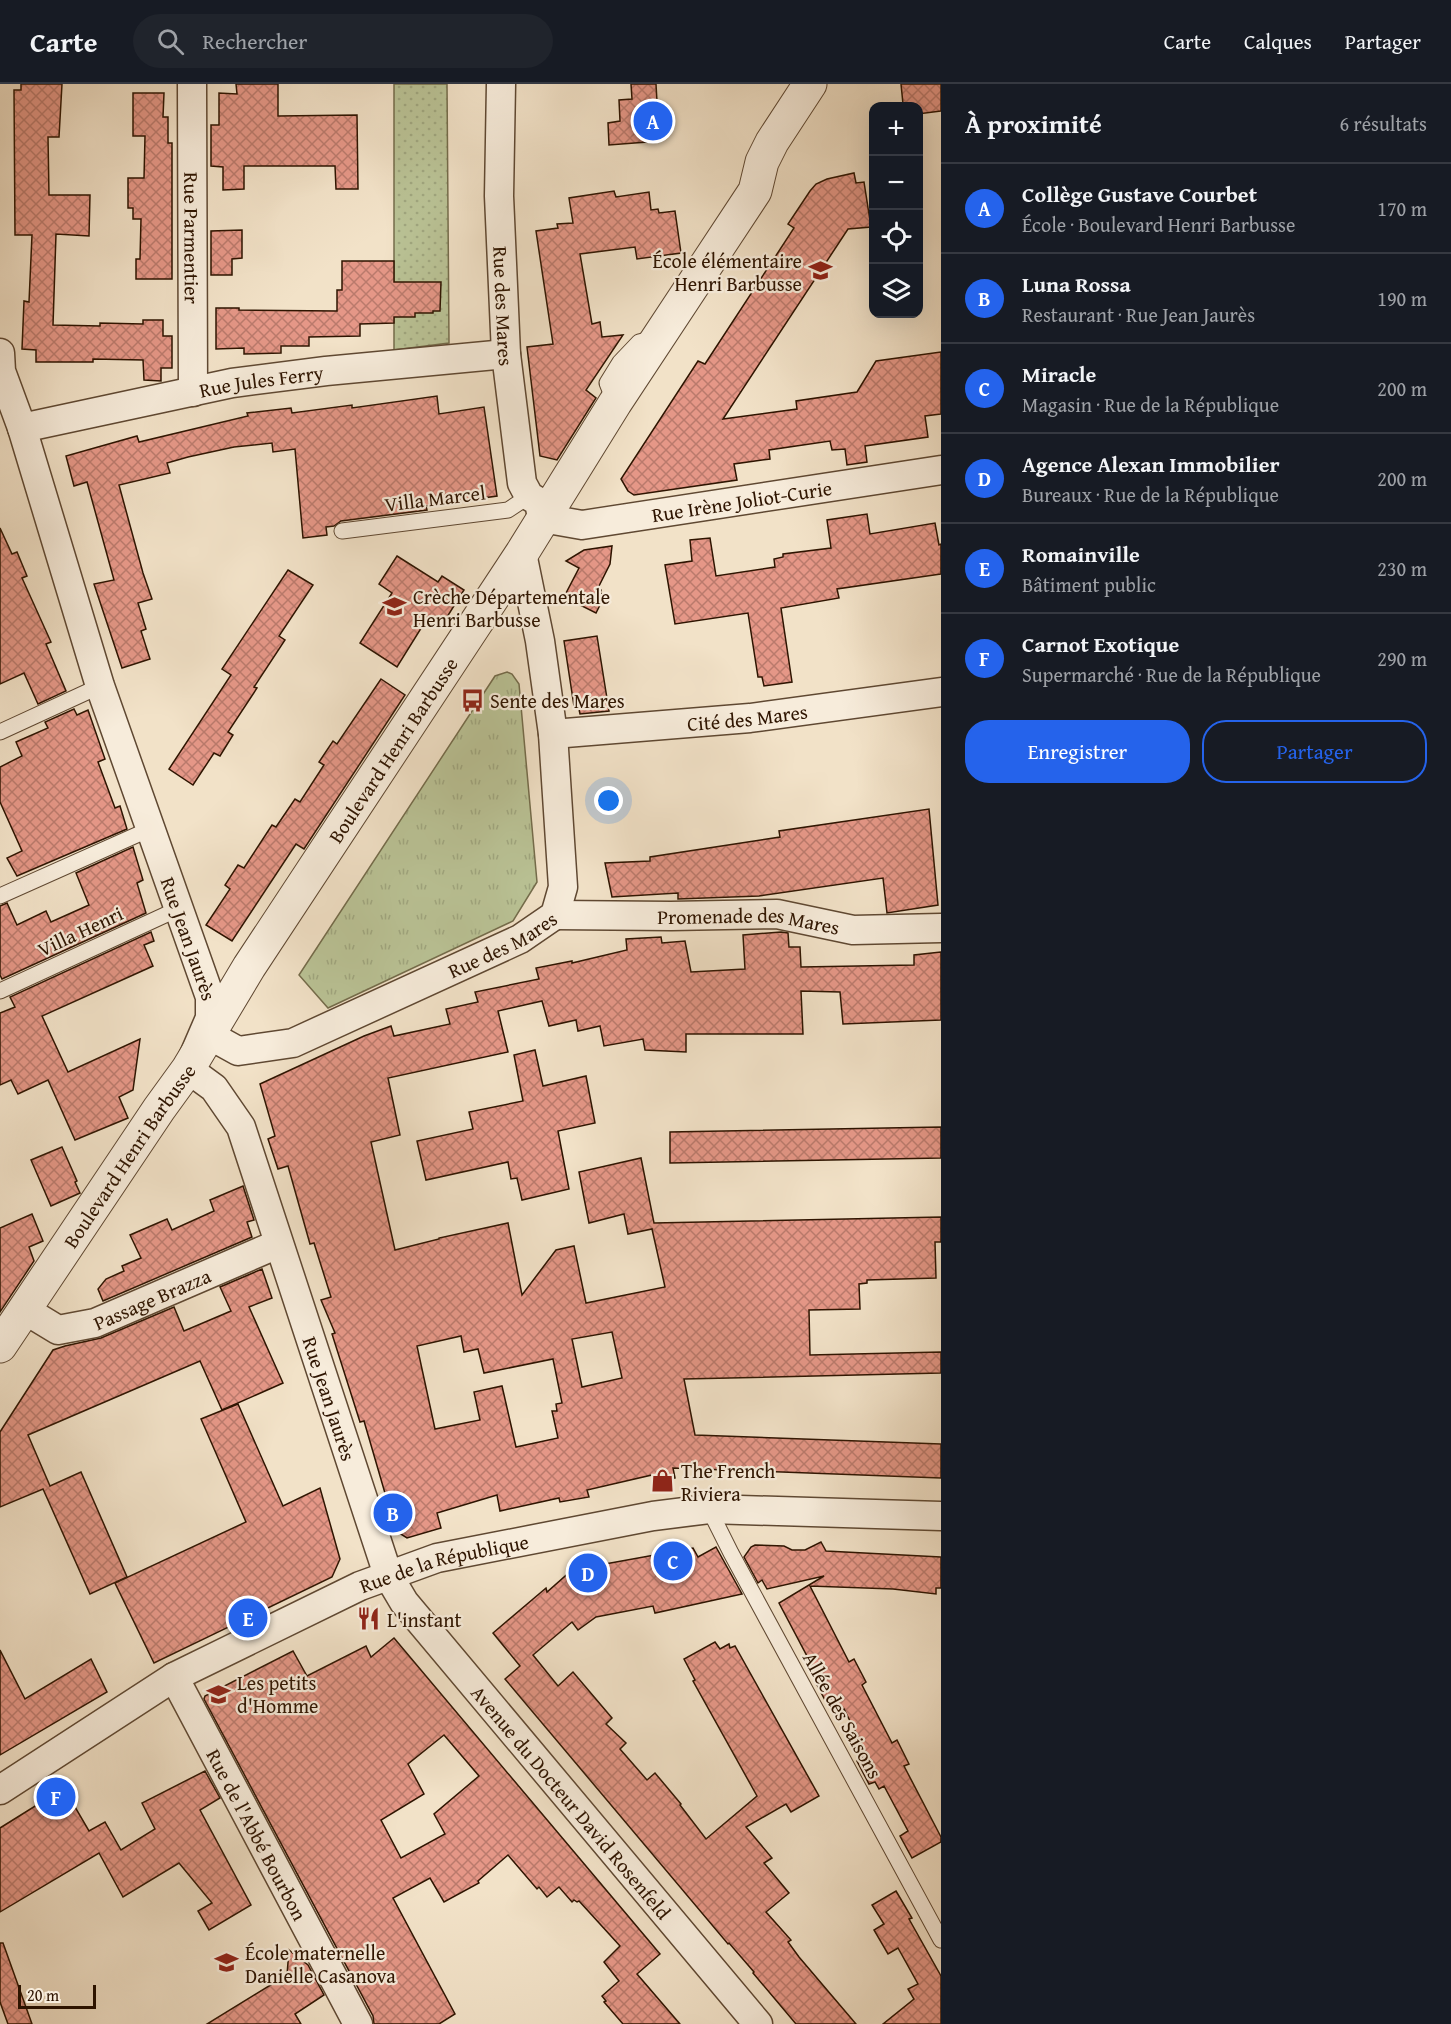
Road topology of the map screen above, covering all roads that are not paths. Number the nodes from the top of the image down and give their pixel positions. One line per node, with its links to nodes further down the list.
1 (192, 84): 6 (street, Rue Parmentier)
2 (501, 84): 5 (street, Rue des Mares)
3 (810, 84): 9 (street, Boulevard Henri Barbusse)
4 (0, 353): 7 (street, Rue Jean Jaurès)
5 (506, 354): 6 (street, Rue Jules Ferry); 9 (street, Rue des Mares)
6 (193, 392): 7 (street, Rue Jules Ferry)
7 (22, 428): 12 (street, Rue Jean Jaurès)
8 (941, 470): 9 (street, Rue Irène Joliot-Curie)
9 (536, 507): 10 (lane, Villa Marcel); 11 (street, Boulevard Henri Barbusse)
10 (342, 531)
11 (522, 553): 15 (street, Rue des Mares); 22 (street, Boulevard Henri Barbusse)
12 (100, 686): 14 (lane); 16 (street, Rue Jean Jaurès)
13 (941, 692): 15 (street, Cité des Mares)
14 (0, 732)
15 (553, 734): 19 (street, Rue des Mares)
16 (150, 829): 17 (lane); 18 (street, Rue Jean Jaurès)
17 (0, 896)
18 (178, 909): 21 (lane, Villa Henri); 23 (street, Rue Jean Jaurès)
19 (555, 915): 20 (street, Promenade des Mares); 22 (street, Rue des Mares)
20 (941, 928)
21 (0, 991)
22 (209, 1035): 23 (street, Boulevard Henri Barbusse)
23 (198, 1076): 24 (street, Rue Jean Jaurès); 25 (street, Boulevard Henri Barbusse)
24 (278, 1244): 25 (street, Passage Brazza); 29 (street, Rue Jean Jaurès)
25 (25, 1310): 26 (street, Boulevard Henri Barbusse)
26 (0, 1346)
27 (709, 1509): 28 (street, Rue de la République); 29 (street, Rue de la République); 32 (lane, Allée des Saisons)
28 (941, 1516)
29 (388, 1575): 30 (street, Rue de la République); 34 (street, Avenue du Docteur David Rosenfeld)
30 (174, 1677): 31 (street, Rue de la République); 33 (street, Rue de l'Abbé Bourbon)
31 (0, 1790)
32 (941, 1940)
33 (358, 2024)
34 (758, 2024)

